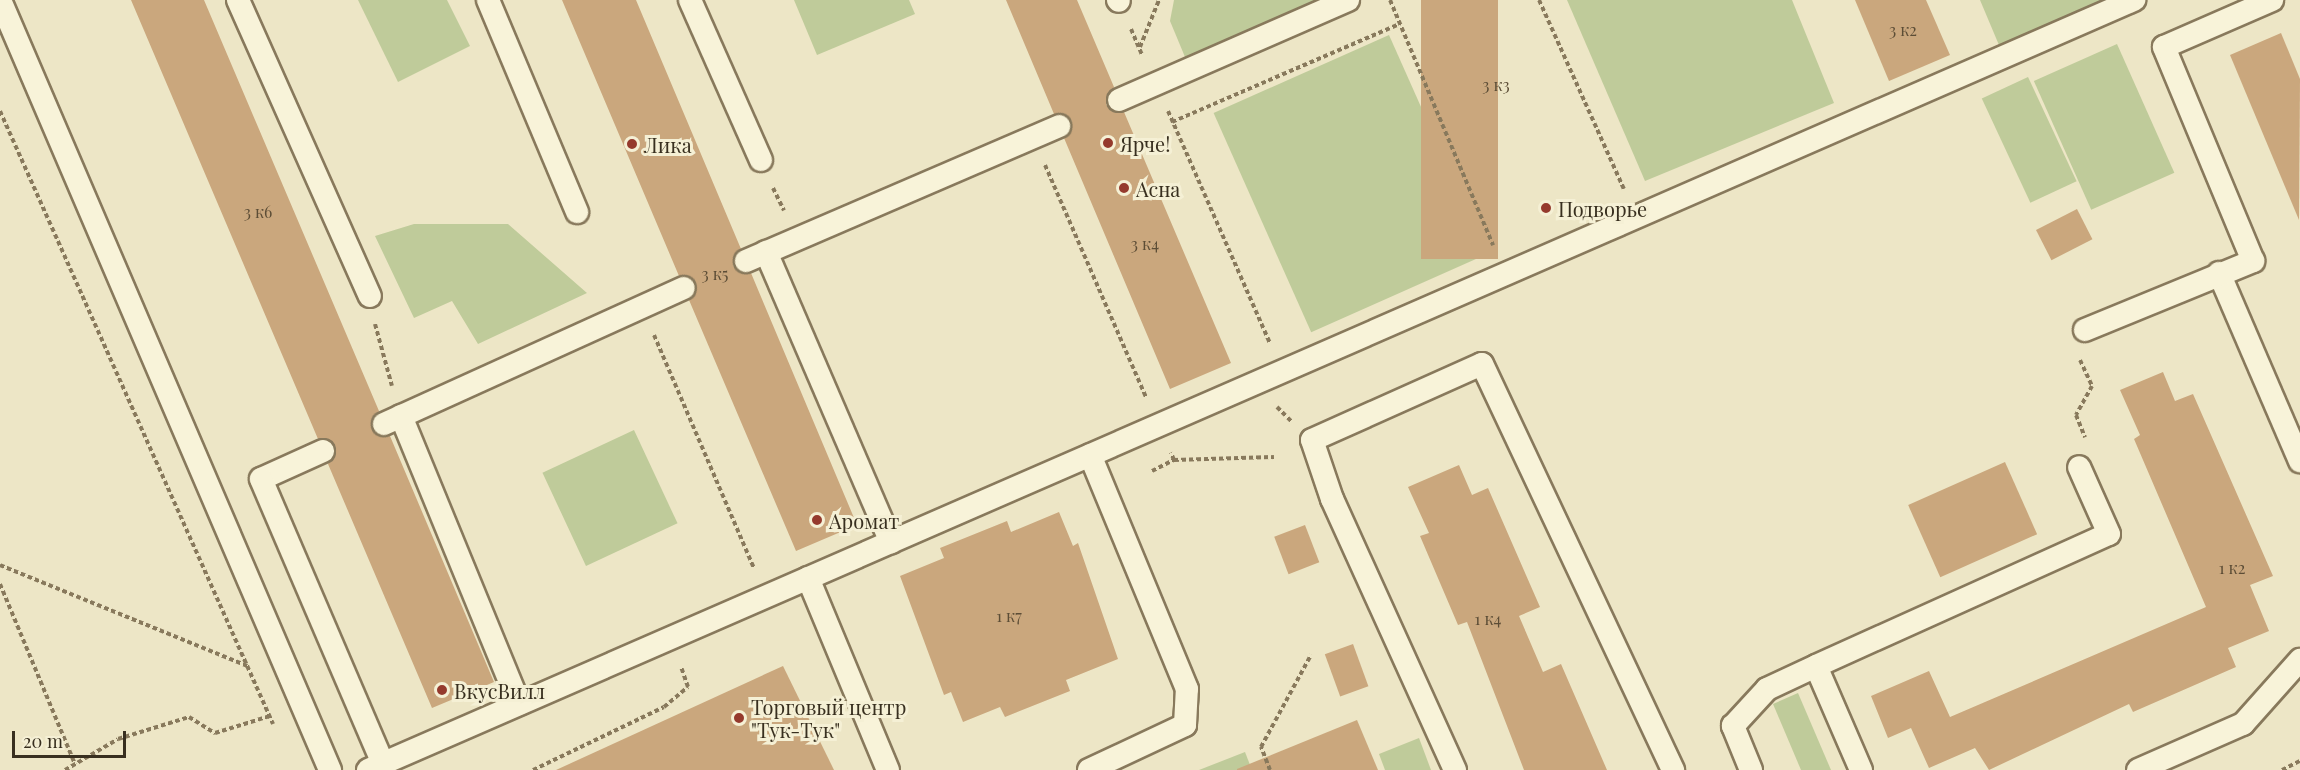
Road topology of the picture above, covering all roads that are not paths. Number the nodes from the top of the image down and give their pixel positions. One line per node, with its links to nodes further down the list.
1 (238, 0): 14 (lane)
2 (488, 0): 11 (lane)
3 (690, 0): 10 (lane)
4 (1348, 0): 8 (lane)
5 (2134, 0): 18 (lane)
6 (2272, 0): 12 (lane)
7 (2, 7): 28 (lane)
8 (1119, 100)
9 (1059, 126): 21 (lane)
10 (761, 160)
11 (577, 212)
12 (2219, 273): 15 (lane); 16 (lane)
13 (684, 288): 25 (lane)
14 (370, 296)
15 (2085, 330)
16 (2292, 417): 19 (lane)
17 (322, 451): 26 (lane)
18 (1090, 455): 21 (lane); 27 (lane)
19 (2300, 461)
20 (2079, 467): 24 (lane)
21 (891, 542): 22 (lane)
22 (808, 578): 25 (lane); 29 (lane)
23 (2300, 660): 34 (lane)
24 (1816, 666): 32 (lane); 33 (lane)
25 (519, 704): 26 (lane)
26 (376, 767)
27 (1094, 769)
28 (330, 770)
29 (888, 770)
30 (1455, 770): 31 (lane)
31 (1673, 770)
32 (1751, 770)
33 (1861, 770)
34 (2138, 770)

